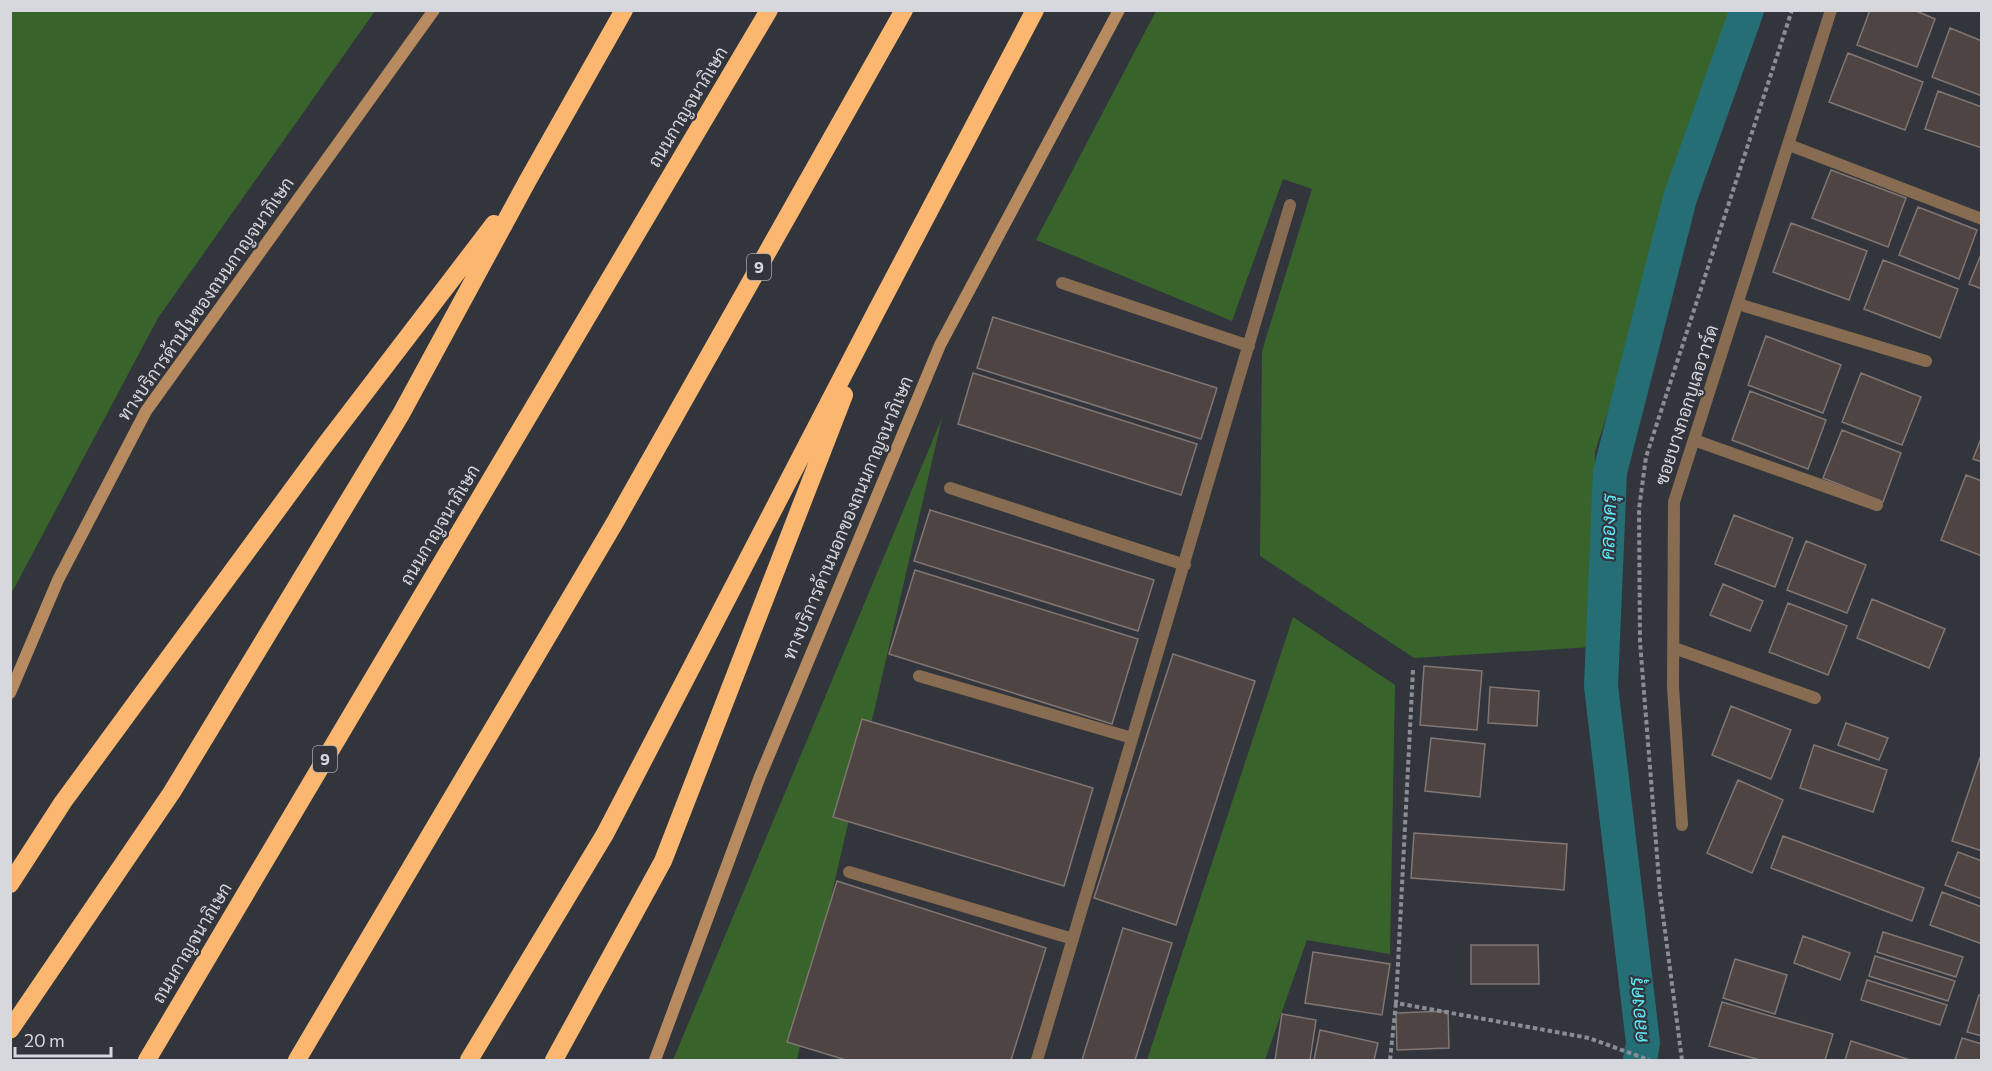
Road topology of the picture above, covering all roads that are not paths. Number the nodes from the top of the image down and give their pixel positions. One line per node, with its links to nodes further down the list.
1 (434, 10): 23 (main road, ทางบริการด้านในของถนนกาญจนาภิเษก)
2 (624, 10): 9 (highway)
3 (769, 10): 31 (highway, ถนนกาญจนาภิเษก / 9)
4 (904, 10): 32 (highway, 9)
5 (1035, 10): 14 (highway)
6 (1119, 10): 35 (main road, ทางบริการด้านนอกของถนนกาญจนาภิเษก)
7 (1832, 10): 8 (street, ซอยบางกอกบูเลอวาร์ด)
8 (1789, 145): 11 (street); 13 (street, ซอยบางกอกบูเลอวาร์ด)
9 (528, 180): 28 (highway); 30 (highway)
10 (1290, 205): 15 (street)
11 (1982, 219)
12 (1062, 283): 15 (street)
13 (1738, 304): 16 (street); 17 (street, ซอยบางกอกบูเลอวาร์ด)
14 (877, 310): 33 (highway); 34 (highway)
15 (1249, 346): 20 (street)
16 (1926, 361)
17 (1694, 440): 19 (street); 21 (street, ซอยบางกอกบูเลอวาร์ด)
18 (950, 488): 20 (street)
19 (1877, 505)
20 (1185, 565): 25 (street)
21 (1674, 648): 24 (street); 26 (street, ซอยบางกอกบูเลอวาร์ด)
22 (919, 676): 25 (street)
23 (10, 693)
24 (1815, 698)
25 (1132, 738): 29 (street)
26 (1682, 825)
27 (849, 872): 29 (street)
28 (10, 884)
29 (1074, 939): 36 (street)
30 (10, 1030)
31 (147, 1060)
32 (297, 1060)
33 (469, 1060)
34 (554, 1060)
35 (655, 1060)
36 (1037, 1060)

